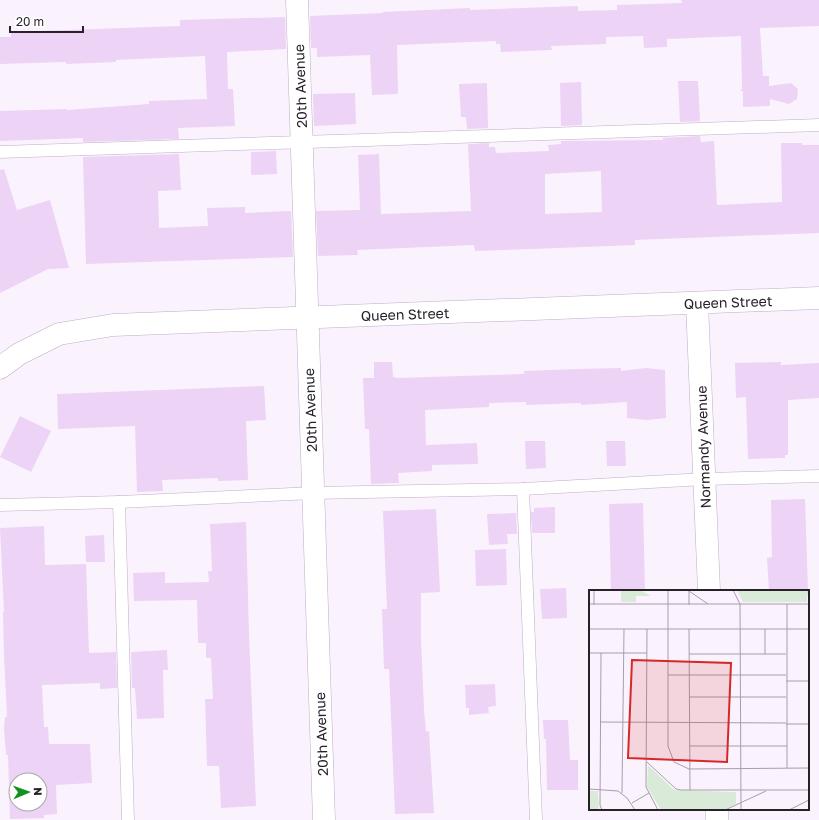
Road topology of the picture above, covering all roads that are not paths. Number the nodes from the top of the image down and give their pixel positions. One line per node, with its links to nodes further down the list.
1 (297, 0): 3 (street, 20th Avenue)
2 (819, 125): 3 (lane)
3 (302, 142): 4 (lane); 7 (street, 20th Avenue)
4 (0, 152)
5 (819, 298): 6 (street, Queen Street)
6 (697, 303): 7 (street, Queen Street); 10 (street, Normandy Avenue)
7 (308, 318): 8 (street, Queen Street); 12 (street, 20th Avenue)
8 (0, 368)
9 (819, 476): 10 (lane)
10 (705, 479): 11 (lane); 15 (street, Normandy Avenue)
11 (523, 489): 12 (lane); 18 (lane)
12 (313, 493): 13 (lane); 17 (street, 20th Avenue)
13 (119, 502): 14 (lane); 16 (lane)
14 (0, 505)
15 (709, 590)
16 (128, 820)
17 (324, 820)
18 (536, 820)

